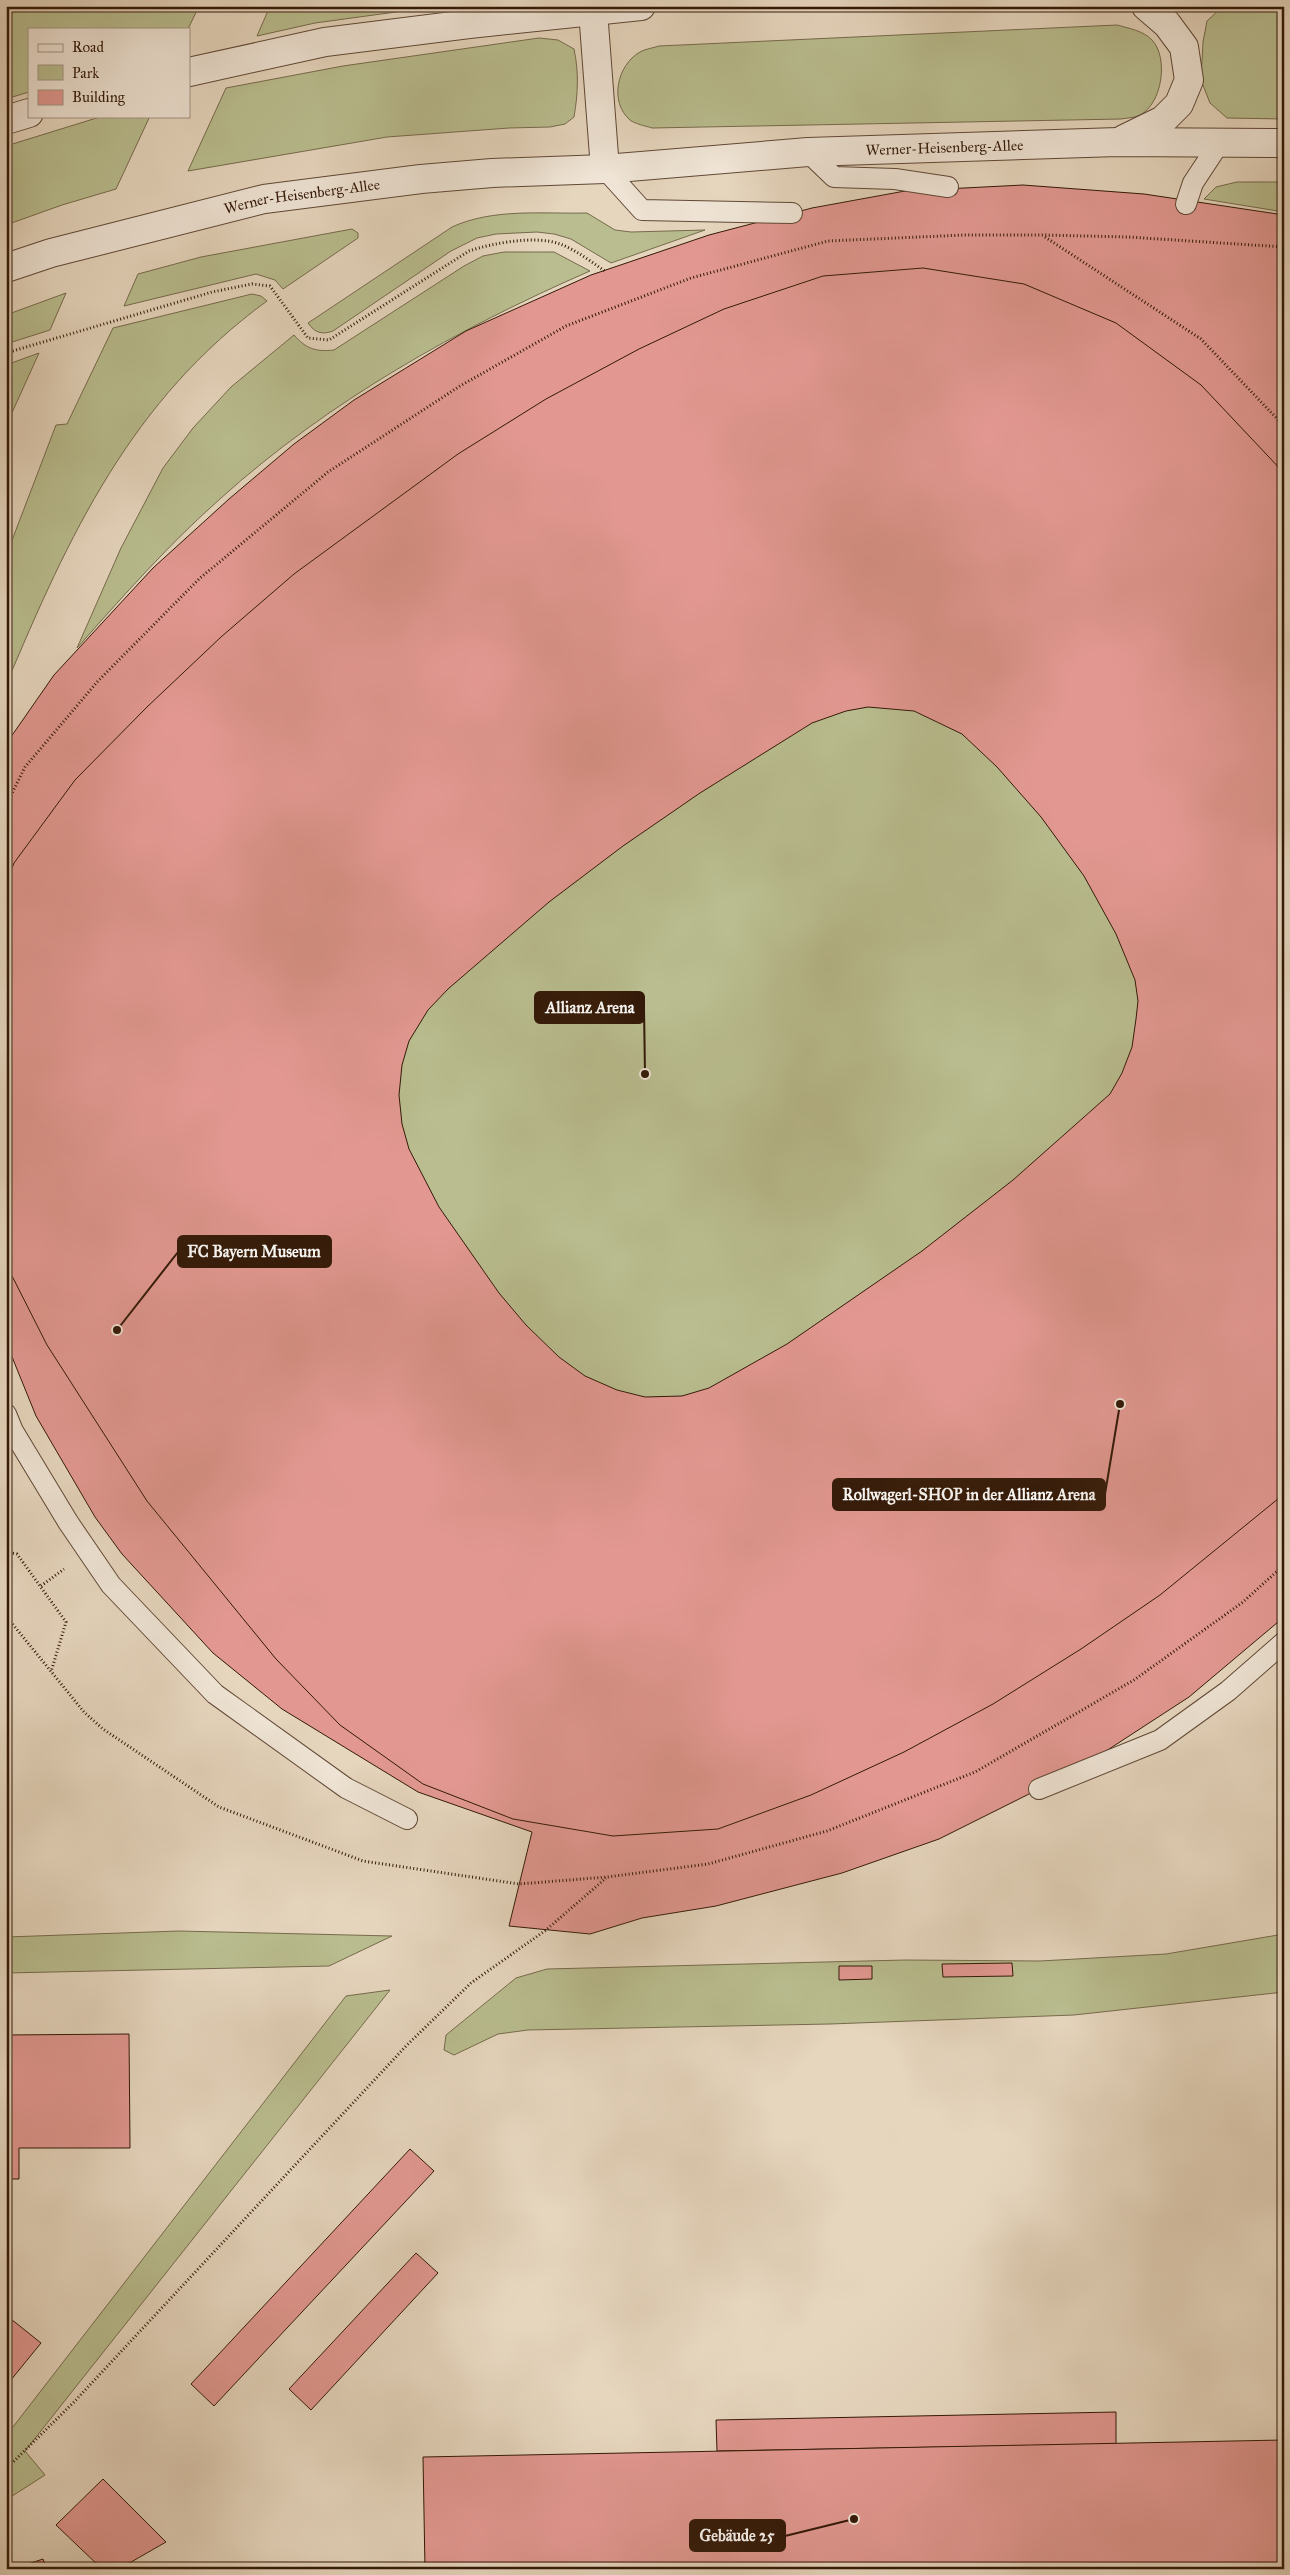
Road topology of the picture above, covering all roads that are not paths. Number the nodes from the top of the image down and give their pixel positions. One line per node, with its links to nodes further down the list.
1 (641, 6): 3 (street)
2 (1146, 6): 7 (street)
3 (593, 11): 4 (street); 11 (street)
4 (190, 72)
5 (28, 113): 6 (street)
6 (6, 120)
7 (1118, 142): 8 (street, Werner-Heisenberg-Allee); 10 (street, Werner-Heisenberg-Allee)
8 (1220, 142): 9 (street, Werner-Heisenberg-Allee); 13 (lane)
9 (1284, 143)
10 (808, 152): 11 (street, Werner-Heisenberg-Allee); 12 (lane)
11 (605, 169): 14 (lane); 15 (street, Werner-Heisenberg-Allee)
12 (948, 187)
13 (1186, 204)
14 (792, 213)
15 (6, 268)
16 (6, 1414): 19 (lane)
17 (1284, 1642): 18 (lane)
18 (1039, 1789)
19 (407, 1819)

